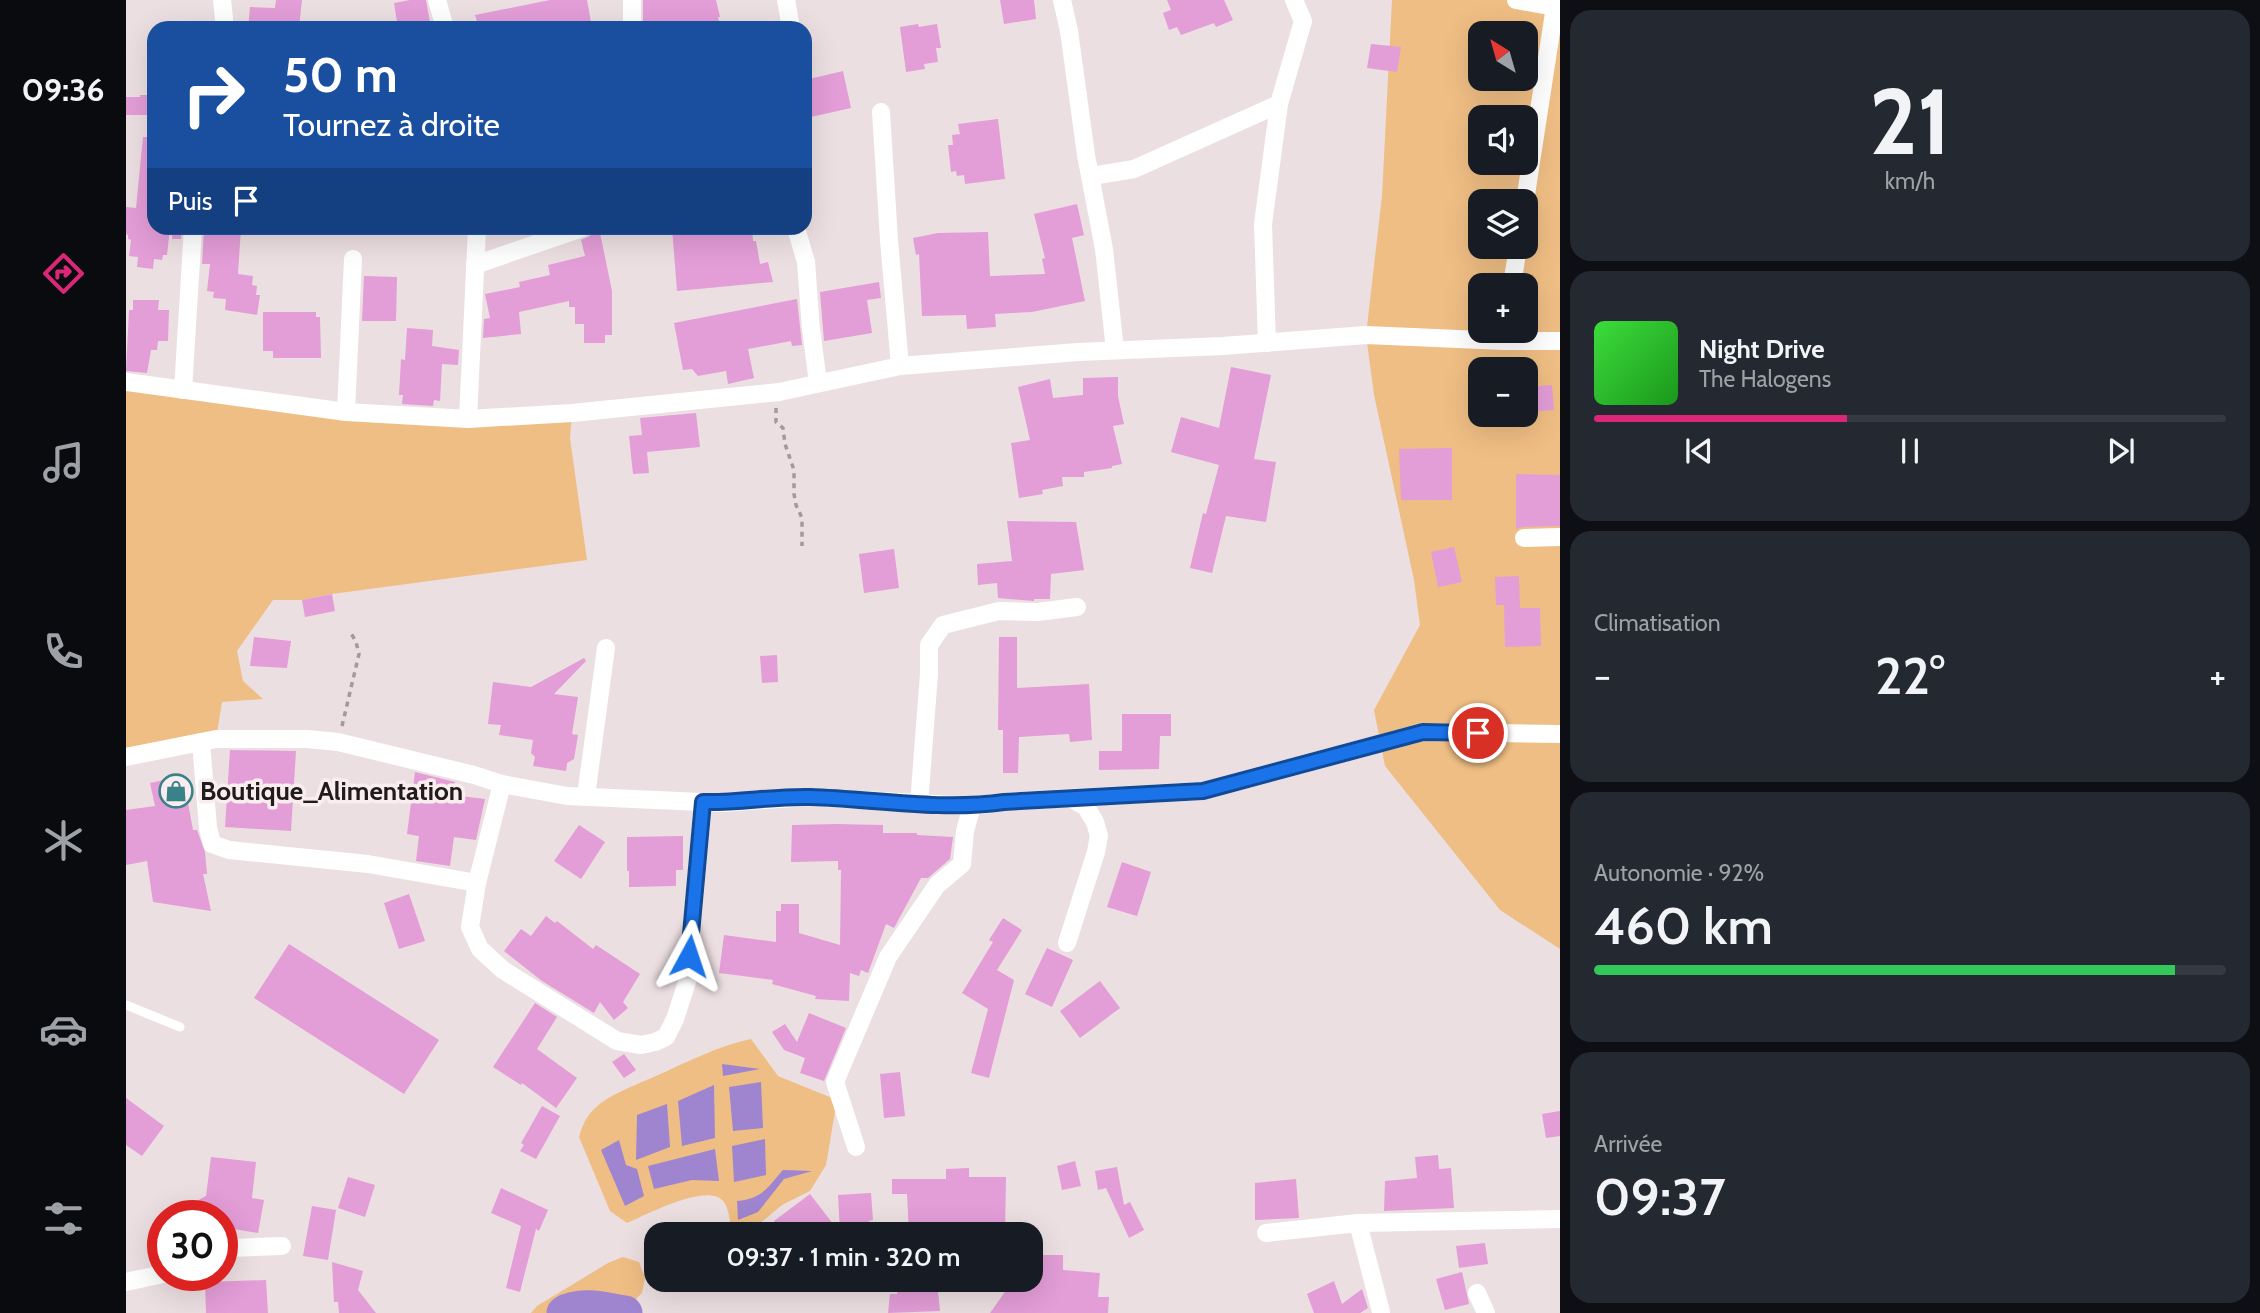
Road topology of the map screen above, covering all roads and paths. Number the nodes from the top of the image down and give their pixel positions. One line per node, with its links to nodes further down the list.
1 (222, 0): 9 (street)
2 (437, 0): 10 (street)
3 (632, 0): 11 (street)
4 (786, 0): 12 (street)
5 (1062, 0): 15 (street)
6 (1294, 0): 13 (street)
7 (1516, 0): 8 (street)
8 (1556, 3): 16 (street)
9 (224, 21)
10 (442, 21)
11 (632, 21)
12 (790, 21)
13 (1279, 104): 15 (street); 26 (street)
14 (881, 111): 28 (street)
15 (1092, 176): 27 (street)
16 (1527, 189)
17 (193, 235): 31 (street)
18 (477, 235): 22 (street)
19 (562, 235): 22 (street)
20 (798, 235): 30 (street)
21 (353, 258): 33 (street)
22 (475, 265): 34 (street)
23 (1468, 336): 26 (street)
24 (1538, 339): 25 (street)
25 (1560, 341)
26 (1268, 343): 27 (street)
27 (1115, 351): 28 (street)
28 (900, 366): 30 (street)
29 (126, 382): 31 (street)
30 (818, 383): 32 (street)
31 (183, 390): 33 (street)
32 (768, 393): 34 (street); 37 (path)
33 (346, 412): 34 (street)
34 (468, 419)
35 (1560, 537): 36 (street)
36 (1524, 538)
37 (802, 546)
38 (1077, 607): 49 (street)
39 (351, 633): 43 (path)
40 (606, 648): 46 (street)
41 (1560, 733): 47 (street)
42 (201, 742): 43 (street); 44 (street); 51 (street)
43 (338, 742): 45 (street)
44 (126, 757)
45 (502, 785): 46 (street); 51 (street)
46 (586, 796): 48 (street)
47 (1070, 798): 50 (street); 52 (street)
48 (703, 802): 49 (street); 51 (street)
49 (919, 804): 50 (street)
50 (972, 806): 55 (street)
51 (477, 883)
52 (1067, 943)
53 (126, 1005): 54 (lane)
54 (180, 1027)
55 (856, 1147)
56 (1560, 1219): 57 (street)
57 (1358, 1223): 58 (street); 64 (street)
58 (1266, 1233)
59 (282, 1246): 60 (street)
60 (238, 1248)
61 (147, 1277): 62 (street)
62 (126, 1282)
63 (1477, 1293): 65 (street)
64 (1381, 1312)
65 (1486, 1313)

